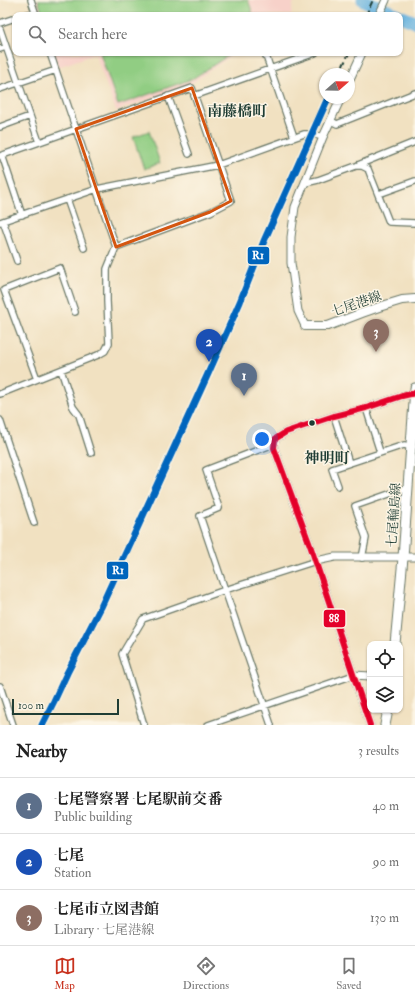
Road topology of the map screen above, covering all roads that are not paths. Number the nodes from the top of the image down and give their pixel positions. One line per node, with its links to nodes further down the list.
1 (31, 0): 3 (street)
2 (385, 1): 4 (street)
3 (36, 12)
4 (380, 12)
5 (12, 19): 6 (street)
6 (0, 23)
7 (0, 29): 8 (street)
8 (3, 48): 16 (street)
9 (51, 56): 15 (street)
10 (266, 56): 13 (street)
11 (307, 56): 13 (street)
12 (361, 56): 14 (street)
13 (271, 68): 20 (street); 26 (street)
14 (355, 68)
15 (56, 70): 16 (street); 25 (street)
16 (18, 83): 17 (street); 22 (street)
17 (0, 89)
18 (415, 93): 23 (street)
19 (168, 96): 20 (street); 25 (street); 30 (street)
20 (194, 96): 32 (street)
21 (338, 104): 23 (street)
22 (30, 116): 24 (street); 28 (street)
23 (331, 121): 27 (street)
24 (0, 127)
25 (76, 129): 28 (street); 36 (street)
26 (294, 137): 27 (street); 32 (street)
27 (323, 137): 35 (street)
28 (39, 142): 31 (street)
29 (415, 142): 33 (street)
30 (189, 154)
31 (1, 155): 39 (street)
32 (218, 164): 36 (street); 42 (street)
33 (356, 166): 35 (street); 37 (street)
34 (415, 181): 37 (street)
35 (305, 183): 47 (street)
36 (97, 189): 38 (street); 42 (street)
37 (379, 194): 41 (street)
38 (67, 199): 39 (street); 43 (street)
39 (22, 214): 40 (street)
40 (1, 221): 44 (street)
41 (415, 223)
42 (116, 247): 48 (street)
43 (84, 248)
44 (17, 262)
45 (415, 299): 47 (main road, 七尾港線)
46 (75, 312): 49 (street)
47 (305, 326)
48 (61, 370): 49 (street); 59 (street)
49 (38, 379): 52 (street)
50 (415, 388): 51 (main road, 七尾輪島線)
51 (415, 393): 53 (street); 56 (main road, 七尾輪島線)
52 (0, 394)
53 (366, 408): 54 (street); 58 (street)
54 (334, 416): 57 (street); 60 (street)
55 (0, 420): 63 (street)
56 (413, 447): 58 (street); 62 (main road, 七尾輪島線)
57 (274, 448): 67 (street); 68 (street)
58 (380, 452): 60 (street)
59 (91, 453)
60 (348, 464): 61 (street)
61 (338, 486)
62 (409, 487): 65 (street); 66 (main road, 七尾輪島線)
63 (34, 522)
64 (415, 557): 66 (street)
65 (362, 558): 66 (street); 67 (street)
66 (403, 558): 69 (main road, 七尾輪島線)
67 (316, 561): 68 (street); 70 (street)
68 (225, 590): 73 (street); 76 (street)
69 (395, 641)
70 (354, 675): 71 (street); 73 (street); 79 (street)
71 (367, 676)
72 (0, 686): 75 (street)
73 (264, 706): 77 (street); 78 (street)
74 (387, 713): 80 (main road)
75 (13, 725)
76 (144, 725)
77 (208, 725)
78 (270, 725)
79 (370, 725)
80 (385, 725)

